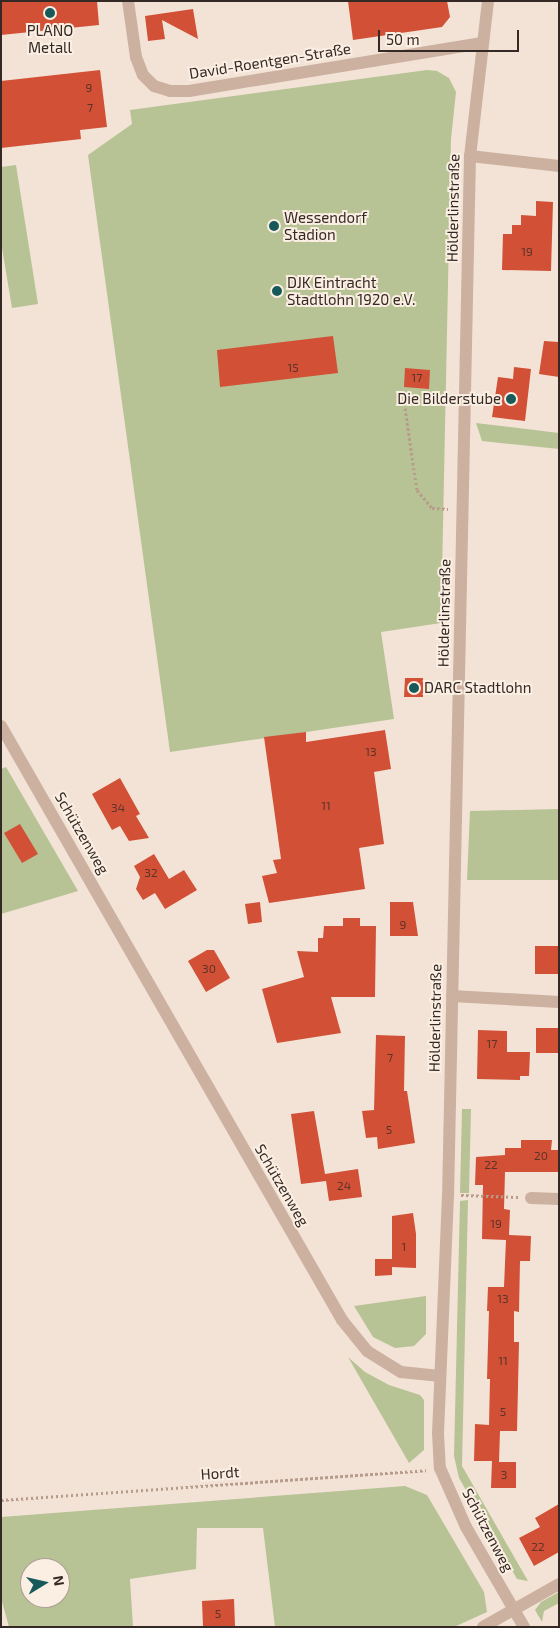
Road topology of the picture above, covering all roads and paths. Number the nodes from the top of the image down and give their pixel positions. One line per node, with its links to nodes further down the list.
1 (128, 1): 3 (street, David-Roentgen-Straße)
2 (488, 1): 3 (street, Hölderlinstraße)
3 (482, 43): 4 (street, Hölderlinstraße)
4 (470, 156): 5 (street); 7 (street, Hölderlinstraße)
5 (559, 166)
6 (405, 408): 7 (path)
7 (462, 510): 9 (street, Hölderlinstraße)
8 (1, 726): 14 (street, Schützenweg)
9 (452, 996): 10 (street); 11 (street, Hölderlinstraße)
10 (559, 1002)
11 (448, 1195): 12 (path); 14 (street, Hölderlinstraße)
12 (531, 1198): 13 (street)
13 (559, 1198)
14 (440, 1376): 15 (street, Schützenweg)
15 (440, 1468): 16 (path, Hordt); 18 (street, Schützenweg)
16 (1, 1500)
17 (559, 1584): 18 (street)
18 (513, 1610): 19 (street); 20 (street, Schützenweg)
19 (483, 1627)
20 (524, 1627)

